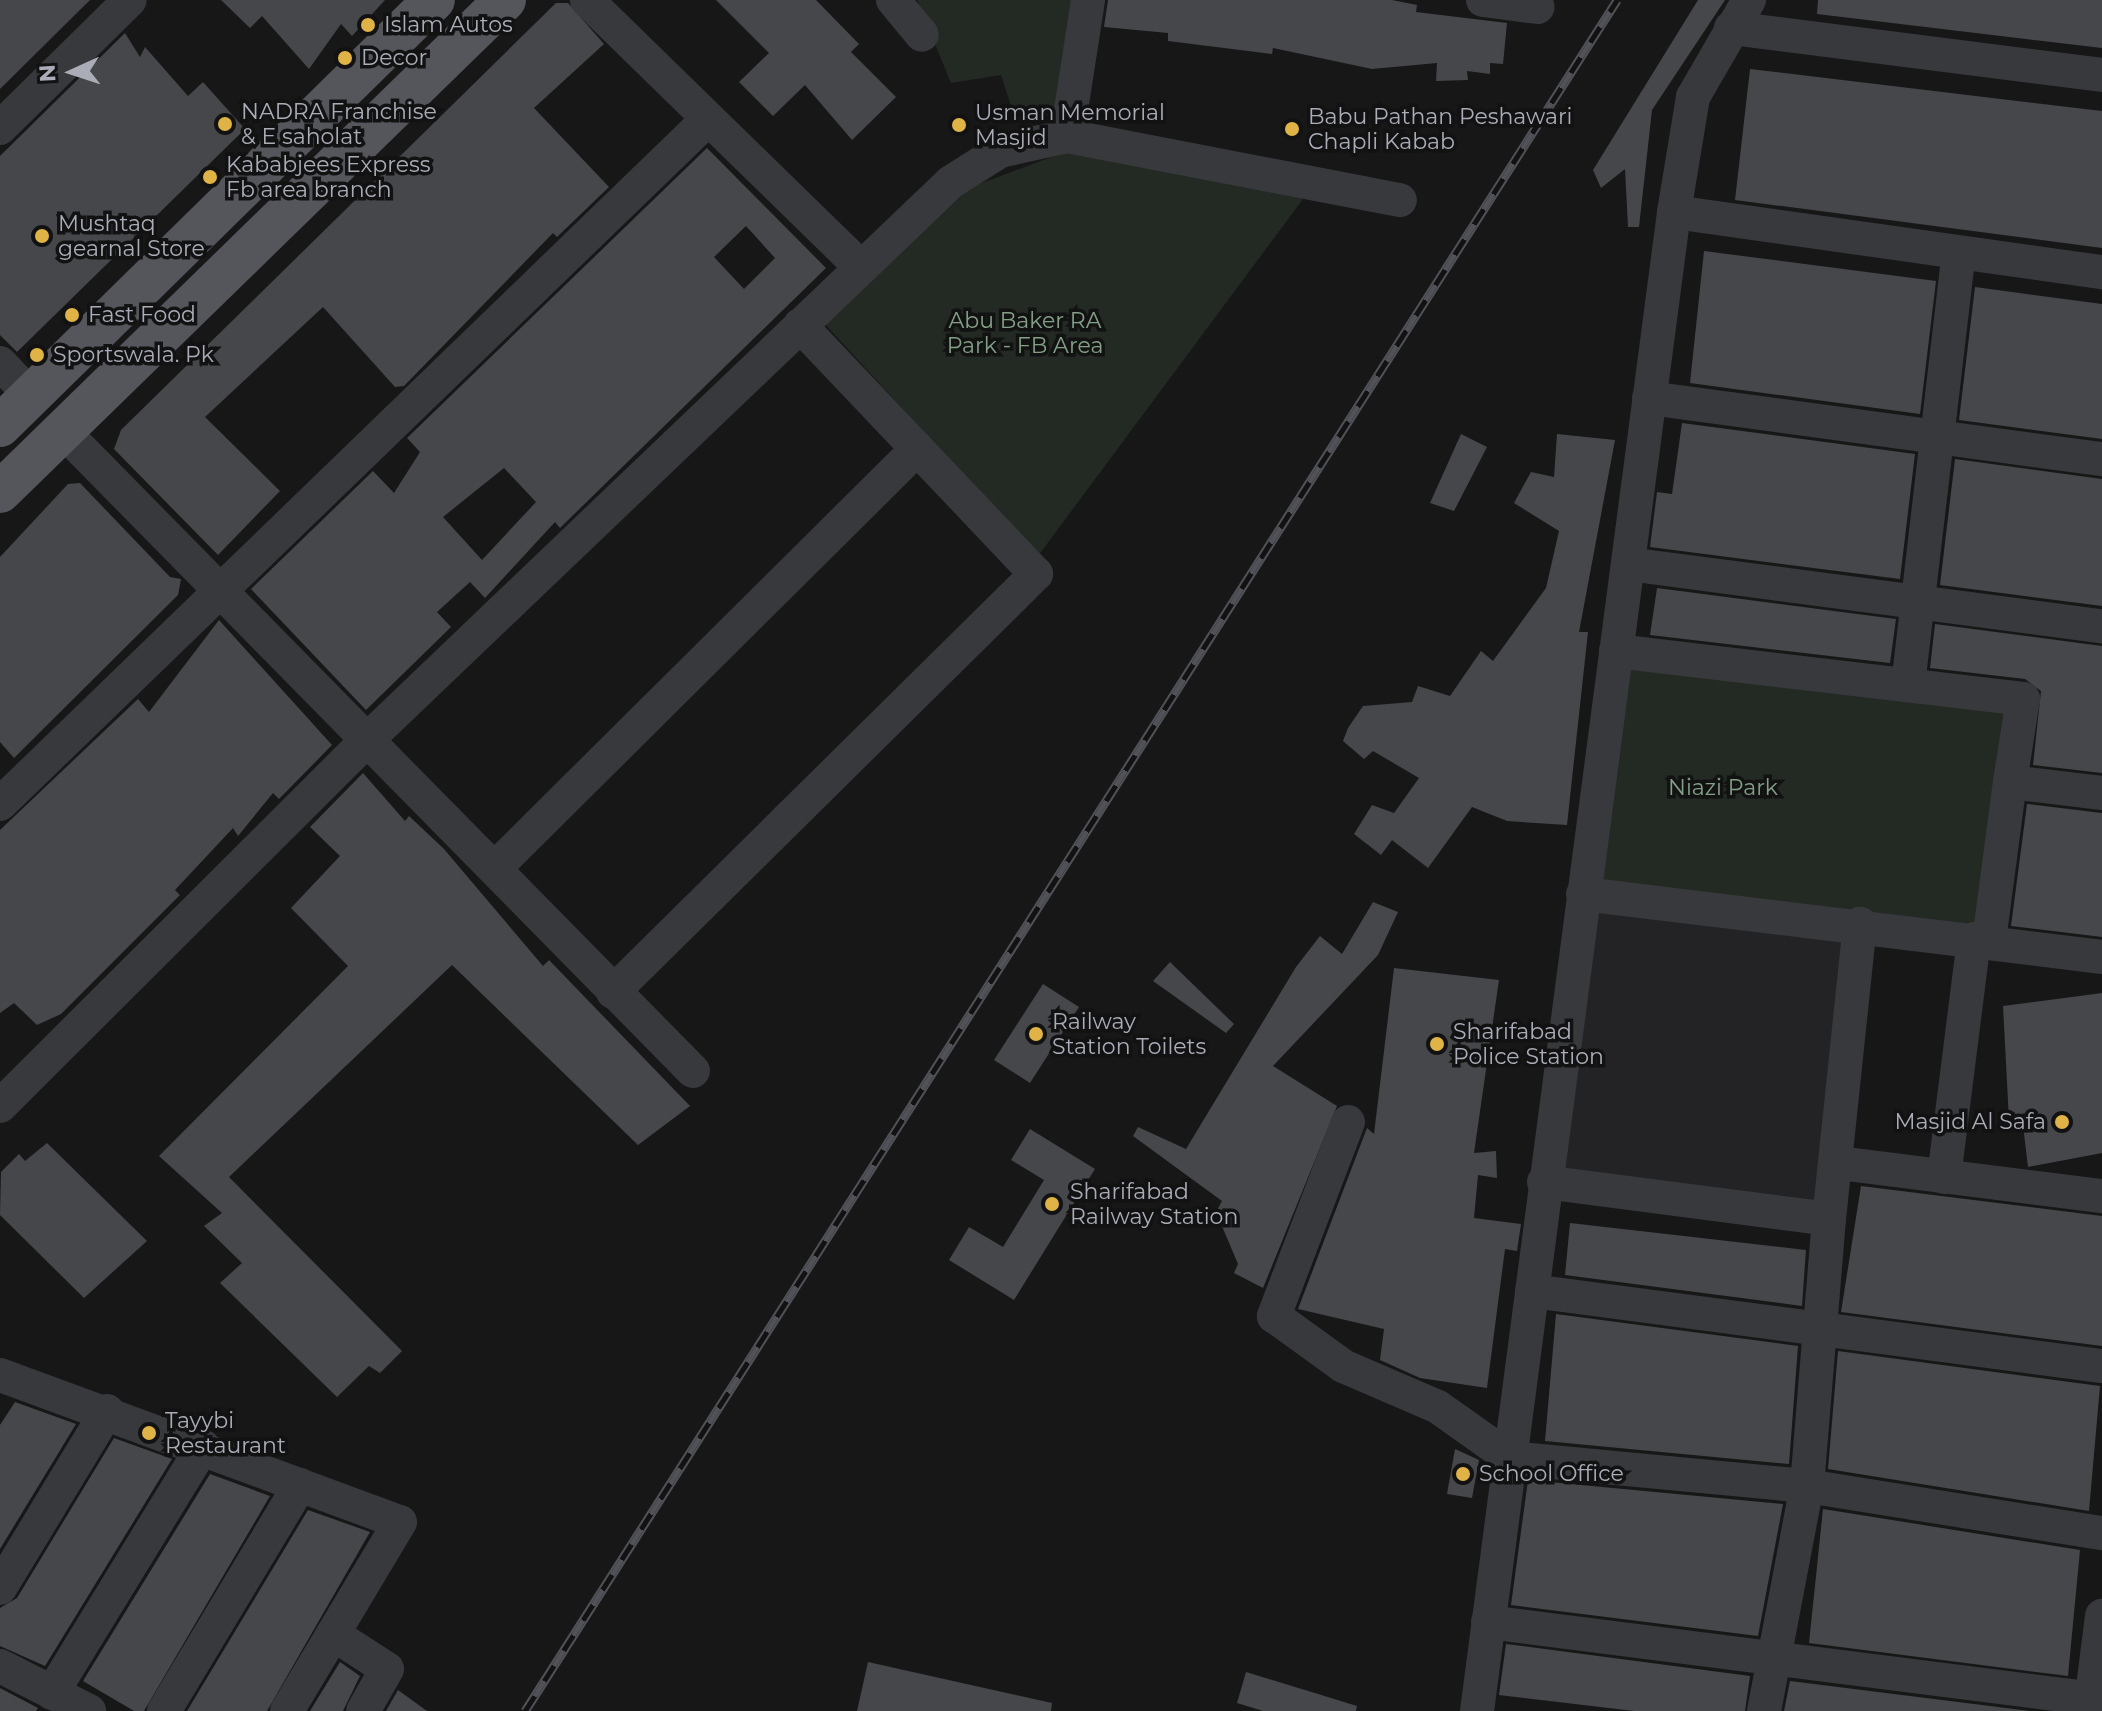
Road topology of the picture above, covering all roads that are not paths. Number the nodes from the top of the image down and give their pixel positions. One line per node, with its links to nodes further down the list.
1 (130, 0): 13 (street)
2 (434, 0): 22 (main road)
3 (505, 0): 25 (main road)
4 (587, 0): 12 (street)
5 (893, 0): 10 (street)
6 (1088, 0): 14 (street)
7 (1483, 0): 8 (street)
8 (1538, 7)
9 (1740, 14): 11 (street); 16 (street)
10 (922, 35)
11 (2102, 75)
12 (706, 121): 18 (street); 31 (street)
13 (0, 128)
14 (1067, 136): 15 (street); 18 (street)
15 (1400, 200)
16 (1674, 212): 17 (street); 23 (street)
17 (1959, 253): 19 (street); 26 (street)
18 (858, 264): 20 (street)
19 (2102, 272)
20 (800, 325): 27 (street); 36 (street)
21 (0, 363): 22 (street)
22 (30, 395): 24 (main road)
23 (1649, 398): 26 (street); 30 (street)
24 (0, 426)
25 (63, 431): 29 (main road); 31 (street)
26 (1937, 437): 28 (street); 32 (street)
27 (917, 449): 40 (street); 45 (street)
28 (2102, 459)
29 (0, 492)
30 (1628, 564): 32 (street); 34 (street)
31 (220, 589): 36 (street); 39 (street)
32 (1917, 602): 33 (street); 35 (street)
33 (2102, 626)
34 (1616, 651): 35 (street); 41 (street)
35 (1908, 685): 37 (street)
36 (368, 739): 40 (street); 47 (street)
37 (2010, 782): 38 (street); 43 (street)
38 (2102, 793)
39 (0, 804)
40 (495, 868): 45 (street)
41 (1583, 894): 42 (street); 51 (street)
42 (1860, 924): 43 (street); 49 (street)
43 (1982, 940): 44 (street); 50 (street)
44 (2102, 957)
45 (613, 992): 46 (street)
46 (693, 1071)
47 (0, 1106)
48 (1348, 1122): 60 (street)
49 (1839, 1163): 50 (street); 53 (street)
50 (1944, 1177): 52 (street)
51 (1544, 1182): 53 (street); 54 (street)
52 (2102, 1196)
53 (1829, 1219): 55 (street)
54 (1532, 1291): 55 (street); 60 (street)
55 (1822, 1329): 56 (street); 62 (street)
56 (2102, 1366)
57 (2, 1381): 58 (street)
58 (107, 1411): 59 (street); 64 (street)
59 (203, 1447): 61 (street); 70 (street)
60 (1510, 1458): 62 (street); 66 (street)
61 (300, 1485): 67 (street); 73 (street)
62 (1807, 1486): 63 (street); 68 (street)
63 (2102, 1533)
64 (0, 1588)
65 (2102, 1616): 71 (street)
66 (1488, 1622): 68 (street); 76 (street)
67 (333, 1634): 74 (street); 75 (street)
68 (1771, 1652): 71 (street); 77 (street)
69 (0, 1666): 70 (street)
70 (52, 1693): 72 (street)
71 (2095, 1703)
72 (89, 1711)
73 (164, 1711)
74 (287, 1711)
75 (363, 1711)
76 (1477, 1711)
77 (1764, 1711)

